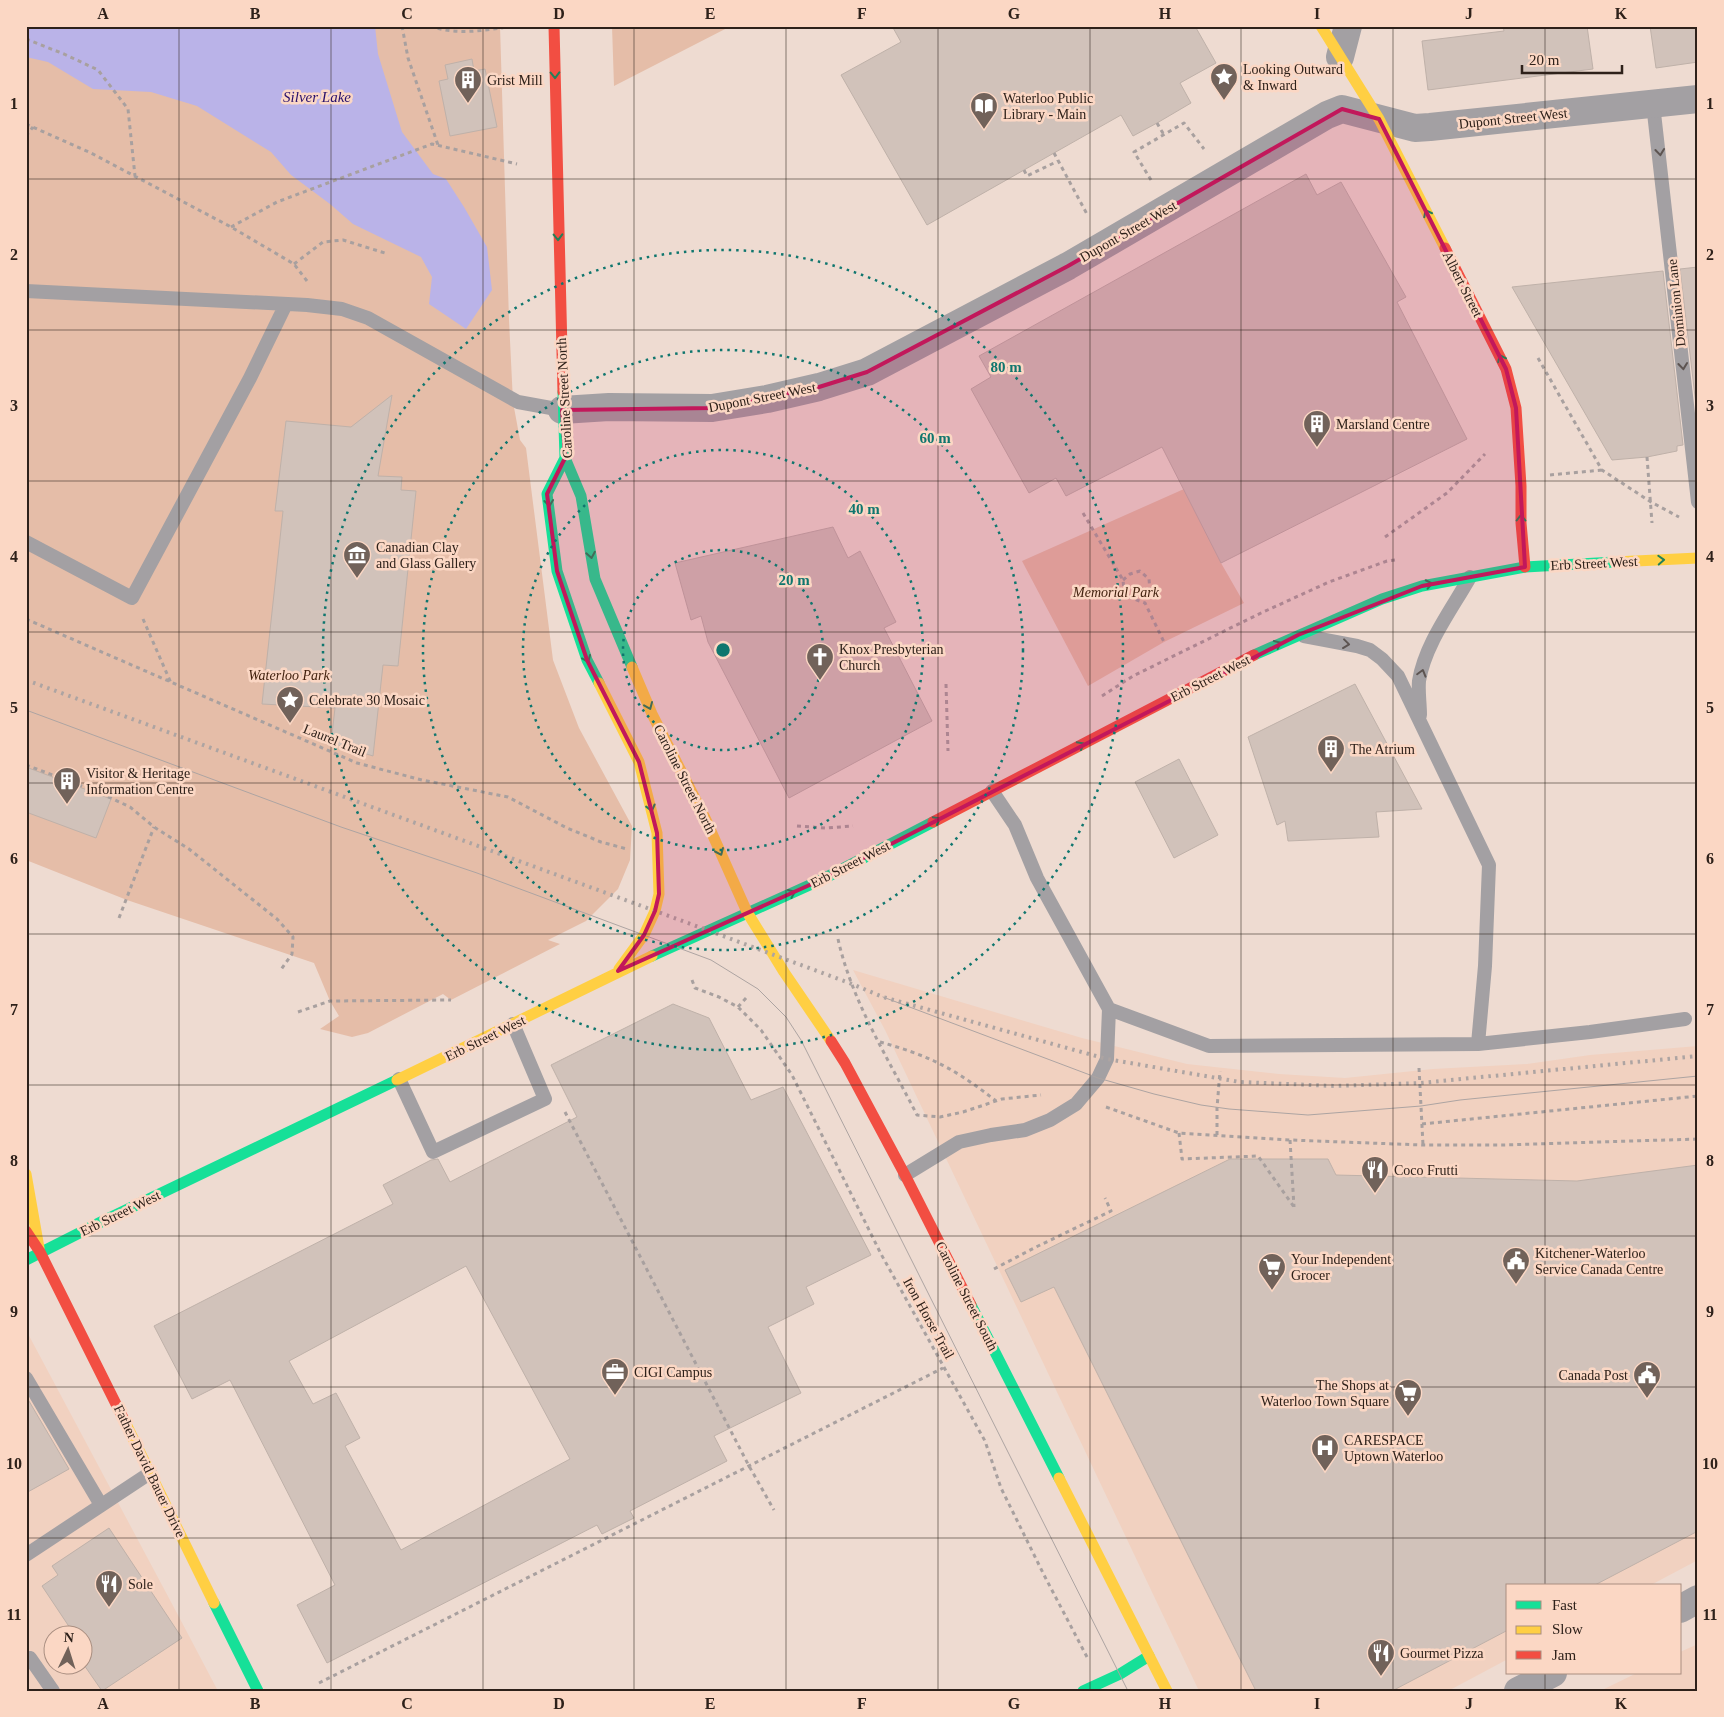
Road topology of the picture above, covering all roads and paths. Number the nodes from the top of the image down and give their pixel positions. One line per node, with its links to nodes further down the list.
1 (402, 26): 17 (path)
2 (430, 26): 3 (path)
3 (514, 26)
4 (554, 26): 33 (main road, Caroline Street North, one-way to 33)
5 (1321, 26): 8 (main road, Albert Street)
6 (1348, 26): 8 (street)
7 (26, 39): 23 (path)
8 (1340, 57): 11 (main road, Albert Street)
9 (1698, 99): 10 (street, Dupont Street West)
10 (1653, 104): 11 (street, Dupont Street West); 40 (lane, Dominion Lane, one-way to 40)
11 (1379, 119): 33 (street, Dupont Street West); 47 (main road, Albert Street, one-way to 11)
12 (1157, 123): 15 (path)
13 (26, 124): 14 (path)
14 (33, 127): 16 (path); 23 (path)
15 (1164, 135): 18 (path); 24 (path)
16 (26, 136)
17 (438, 146): 21 (path); 26 (path)
18 (1204, 149)
19 (1054, 153): 20 (path)
20 (1058, 160): 22 (path); 25 (path)
21 (518, 164)
22 (1024, 170)
23 (135, 176): 26 (path)
24 (1152, 180)
25 (1088, 216)
26 (231, 227): 28 (path)
27 (388, 254): 28 (path)
28 (294, 264): 31 (path)
29 (26, 291): 30 (lane)
30 (286, 304): 31 (lane); 50 (lane)
31 (307, 305): 33 (lane)
32 (1538, 358): 37 (path)
33 (562, 410): 36 (main road, Caroline Street North)
34 (1485, 454): 44 (path)
35 (1647, 457): 39 (path)
36 (565, 458): 65 (main road, Caroline Street North, one-way to 65); 69 (main road, one-way to 69)
37 (1602, 470): 38 (path); 39 (path)
38 (1546, 475)
39 (1651, 502): 42 (path); 43 (path)
40 (1698, 502)
41 (1083, 513): 49 (path)
42 (1681, 518)
43 (1652, 523)
44 (1385, 537)
45 (26, 542): 50 (lane)
46 (1698, 558): 47 (main road, Erb Street West, one-way to 46)
47 (1524, 566): 48 (main road, Erb Street West)
48 (1470, 576): 53 (main road, Erb Street West, one-way to 48); 57 (lane, one-way to 48)
49 (1123, 580): 51 (path); 51 (path)
50 (132, 598): 55 (path)
51 (1145, 604): 54 (path)
52 (26, 619): 55 (path, Laurel Trail)
53 (1298, 635): 57 (lane, one-way to 57); 60 (main road, Erb Street West, one-way to 53)
54 (1164, 642)
55 (172, 683): 64 (path, Laurel Trail)
56 (946, 684): 58 (path)
57 (1420, 721): 80 (lane)
58 (948, 751)
59 (26, 765): 63 (path)
60 (992, 791): 65 (main road, Erb Street West, one-way to 60); 74 (lane)
61 (797, 826): 62 (path)
62 (855, 826)
63 (154, 827): 66 (path); 68 (path)
64 (636, 851)
65 (747, 912): 69 (main road, Erb Street West); 94 (main road, Caroline Street South)
66 (119, 918)
67 (838, 939): 78 (path)
68 (280, 971)
69 (618, 971): 77 (main road, Erb Street West)
70 (692, 980): 73 (path, Iron Horse Trail)
71 (747, 997): 73 (path)
72 (451, 1000): 75 (path)
73 (738, 1007): 100 (path, Iron Horse Trail)
74 (1109, 1009): 81 (lane); 84 (lane)
75 (298, 1012)
76 (1685, 1019): 80 (lane)
77 (513, 1024): 82 (main road, Erb Street West); 82 (lane)
78 (879, 1042): 85 (path); 85 (path)
79 (1419, 1044): 80 (lane); 81 (lane); 87 (path)
80 (1478, 1044)
81 (1221, 1046): 89 (path)
82 (399, 1079): 97 (main road, Erb Street West)
83 (1698, 1096): 87 (path)
84 (1080, 1099): 85 (path); 88 (path); 94 (lane)
85 (996, 1101)
86 (562, 1107): 102 (path)
87 (1422, 1124): 92 (path)
88 (1179, 1133): 89 (path); 91 (path)
89 (1217, 1135): 91 (path)
90 (1698, 1139): 92 (path)
91 (1290, 1140): 92 (path)
92 (1423, 1145)
93 (26, 1174): 97 (main road, Father David Bauer Drive)
94 (905, 1175): 111 (main road, Caroline Street South)
95 (1105, 1198): 99 (path)
96 (26, 1231): 97 (main road, Father David Bauer Drive)
97 (40, 1252): 98 (main road, Erb Street West); 103 (main road, Father David Bauer Drive)
98 (26, 1260)
99 (994, 1269)
100 (943, 1368): 102 (path); 109 (path, Iron Horse Trail)
101 (26, 1378): 104 (lane)
102 (749, 1466): 105 (path); 113 (path)
103 (150, 1473): 104 (lane); 115 (main road, Father David Bauer Drive)
104 (101, 1506): 106 (lane)
105 (774, 1510)
106 (26, 1555)
107 (1698, 1599): 108 (street)
108 (1682, 1608)
109 (1084, 1650)
110 (28, 1656): 114 (lane)
111 (1149, 1656): 116 (main road); 117 (main road, Caroline Street South)
112 (1551, 1674): 118 (street)
113 (319, 1683)
114 (53, 1691)
115 (258, 1691)
116 (1083, 1691)
117 (1167, 1691)
118 (1518, 1691)

